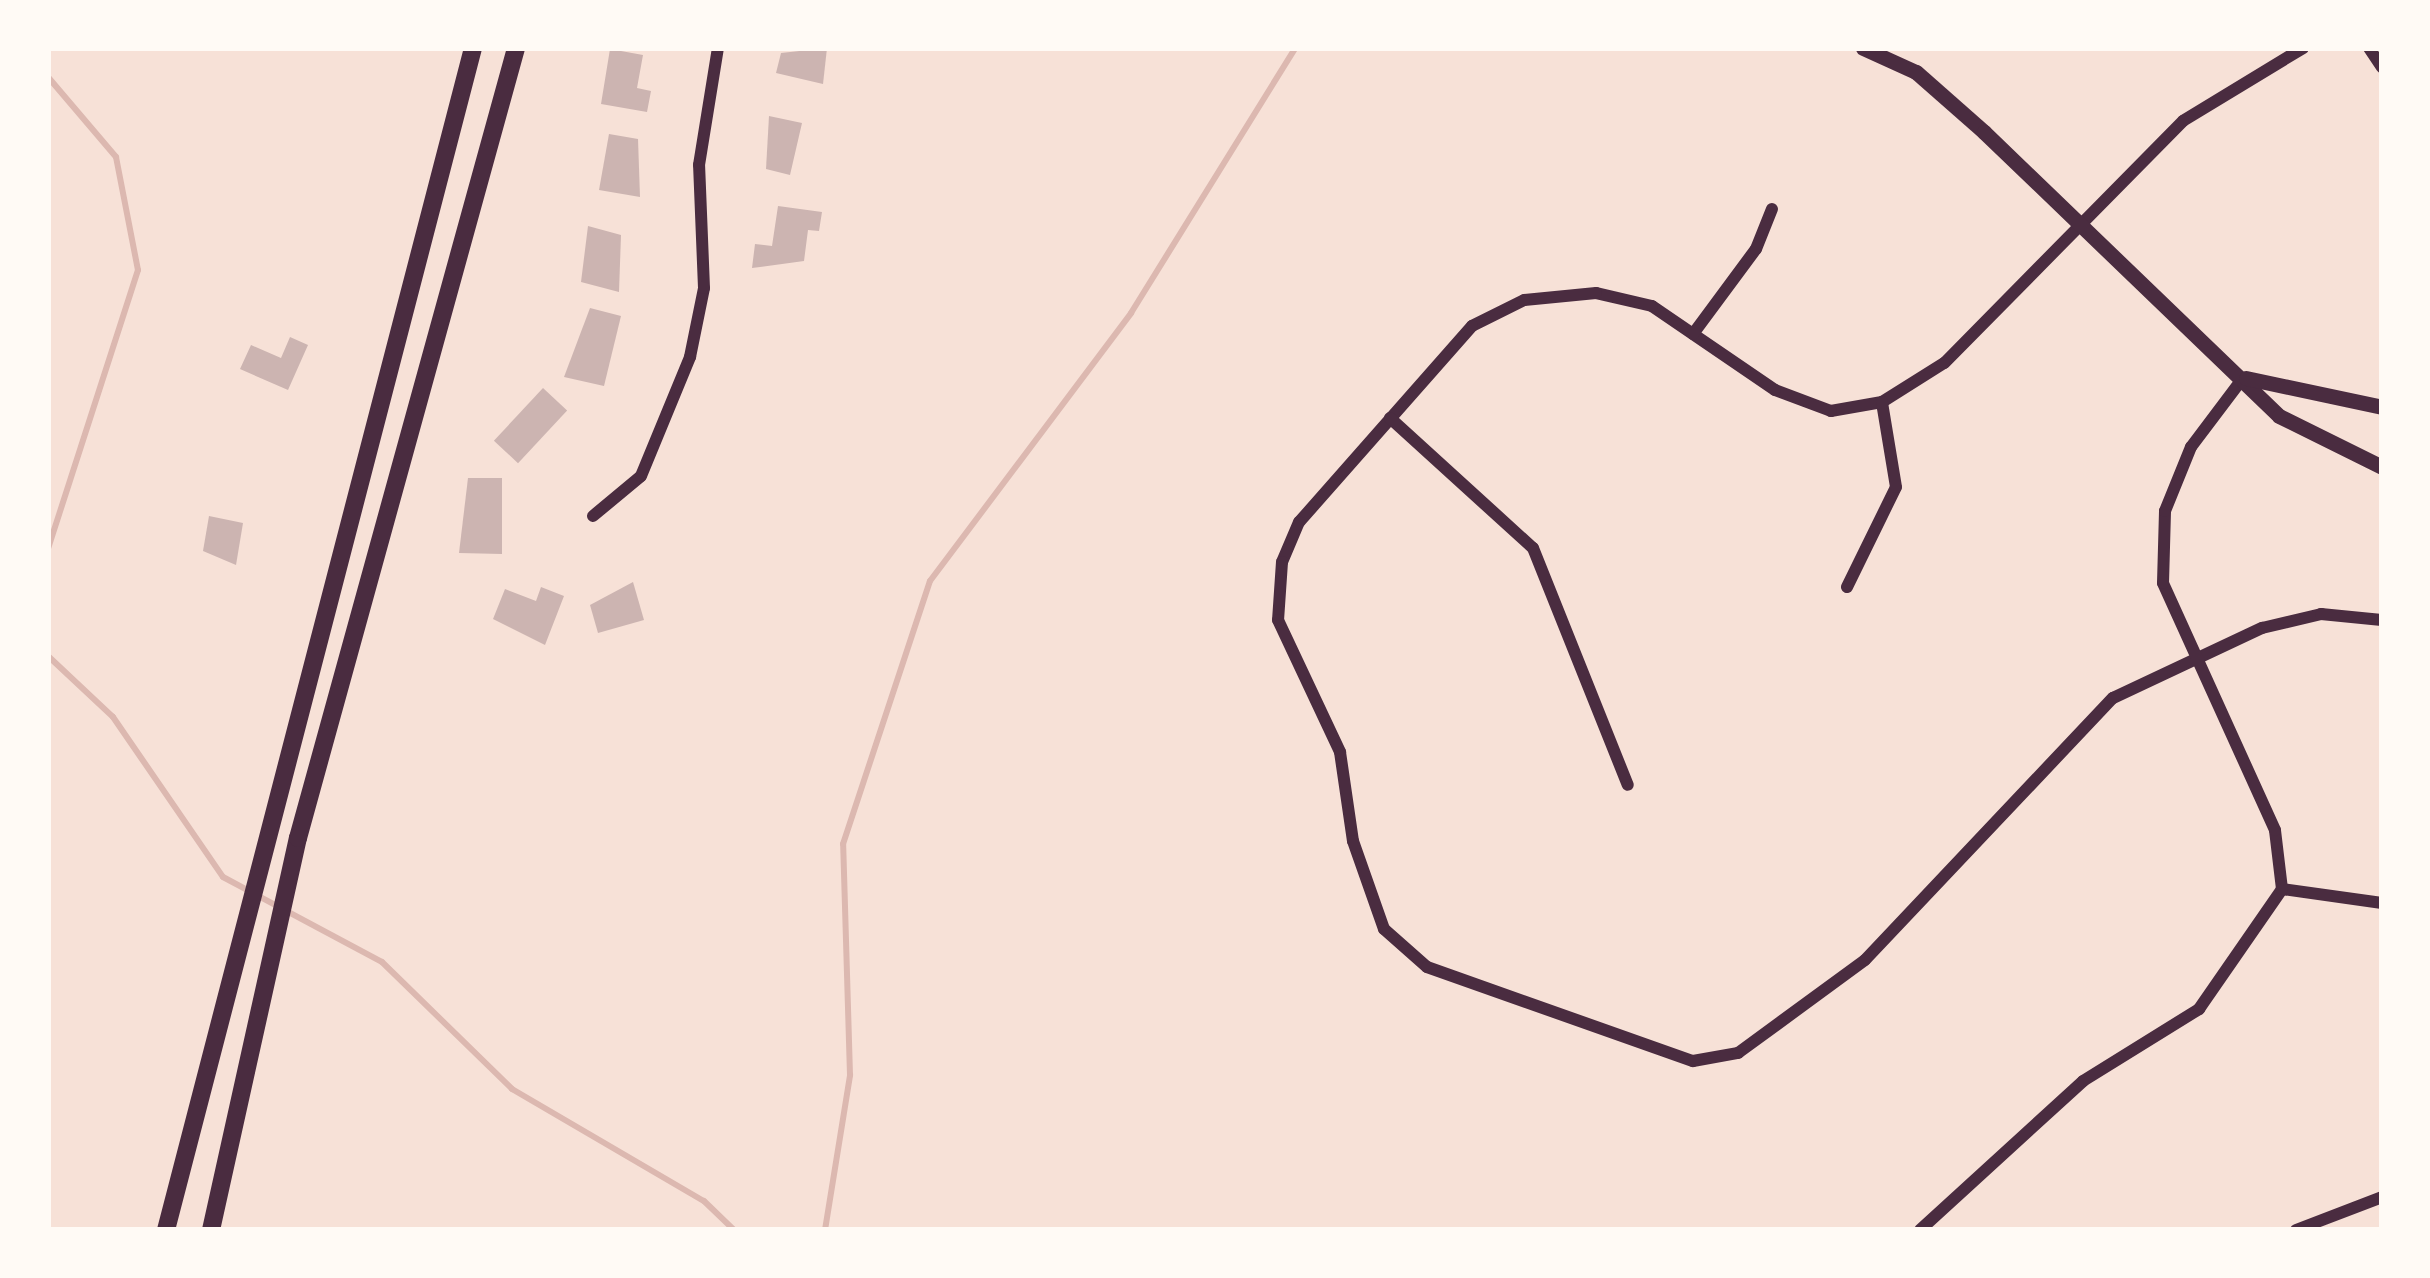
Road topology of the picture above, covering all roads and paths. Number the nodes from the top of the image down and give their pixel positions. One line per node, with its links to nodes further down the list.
1 (473, 48): 24 (main road)
2 (516, 48): 25 (main road)
3 (718, 48): 16 (street)
4 (1864, 48): 9 (street)
5 (2303, 48): 9 (street)
6 (2368, 48): 7 (street)
7 (2382, 67)
8 (1772, 209): 10 (street)
9 (2078, 219): 11 (street); 12 (street)
10 (1693, 334): 12 (street); 14 (street)
11 (2243, 378): 13 (street); 15 (street); 19 (street)
12 (1882, 402): 17 (street)
13 (2382, 407)
14 (1390, 418): 19 (street); 20 (street)
15 (2382, 467)
16 (593, 516)
17 (1847, 587)
18 (2382, 620): 19 (street)
19 (2192, 660): 21 (street)
20 (1628, 785)
21 (2282, 889): 22 (street); 26 (street)
22 (2382, 903)
23 (2382, 1197): 27 (street)
24 (166, 1230)
25 (211, 1230)
26 (1920, 1230)
27 (2296, 1230)

